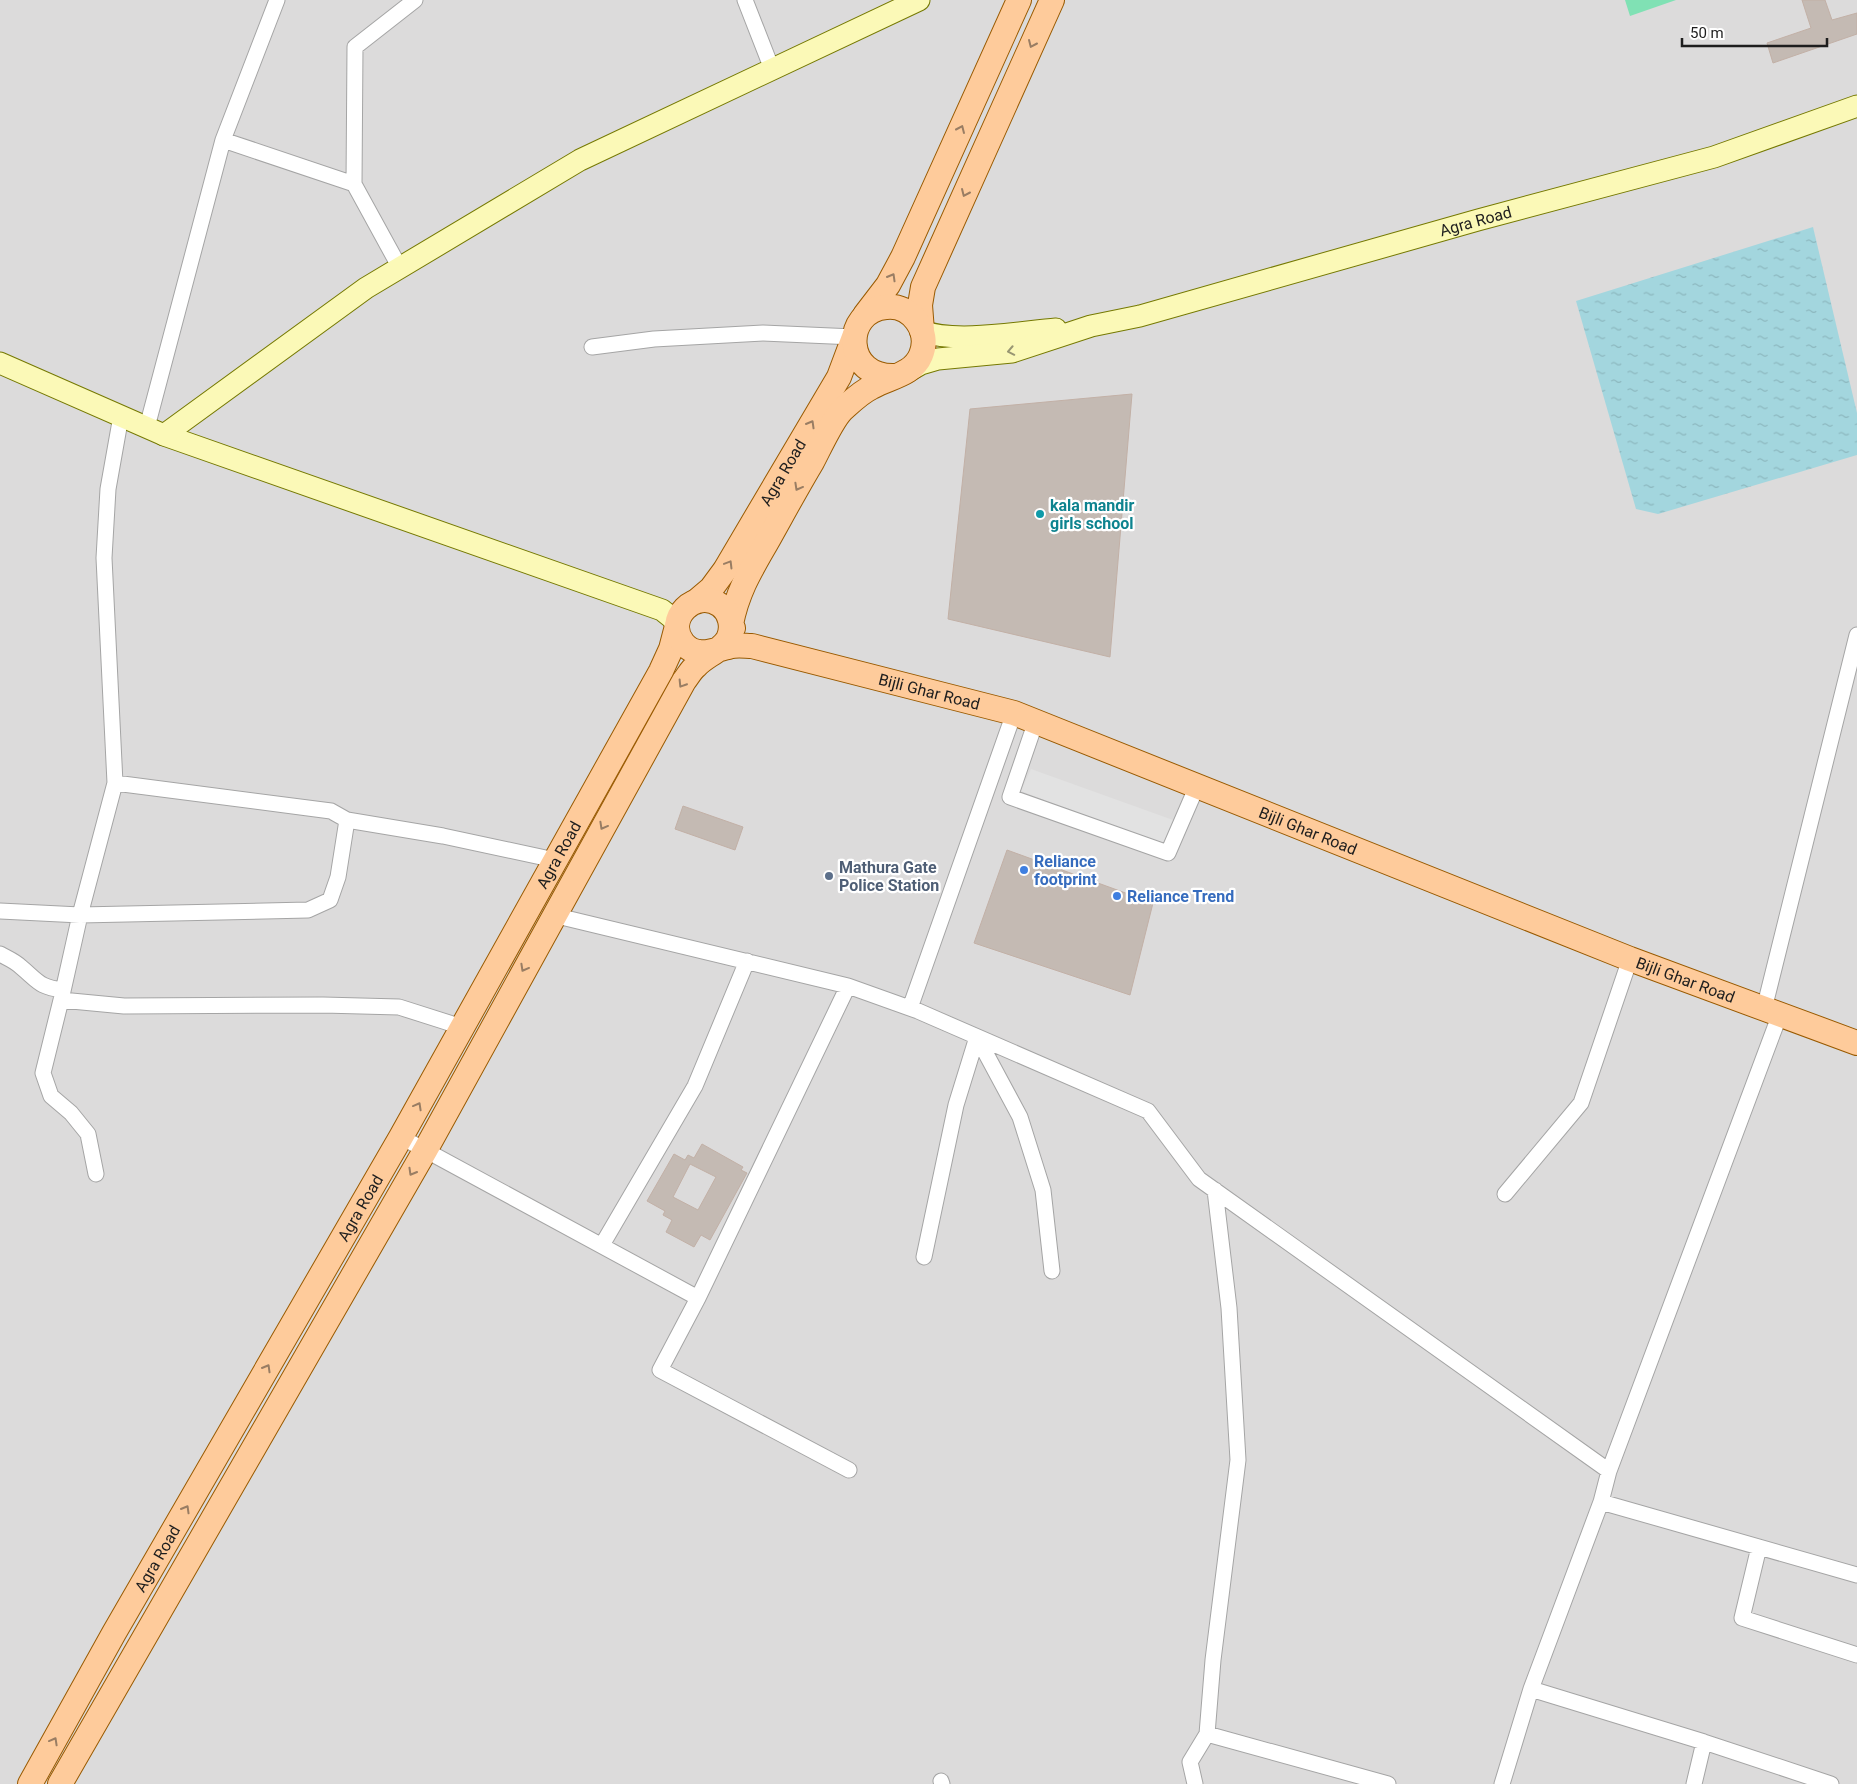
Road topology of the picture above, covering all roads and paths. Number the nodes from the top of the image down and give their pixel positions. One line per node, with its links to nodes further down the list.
1 (277, 0): 9 (street)
2 (415, 0): 10 (street)
3 (745, 0): 7 (street)
4 (919, 0): 7 (main road)
5 (1019, 0): 13 (main road, Agra Road, one-way to 5)
6 (1052, 0): 14 (main road, one-way to 14)
7 (772, 69): 11 (main road)
8 (1857, 106): 12 (main road, Agra Road)
9 (223, 140): 10 (street); 19 (street)
10 (354, 184): 11 (street)
11 (400, 268): 19 (main road)
12 (1091, 326): 14 (main road, Agra Road); 17 (main road, Agra Road, one-way to 17)
13 (859, 327): 14 (main road); 15 (street); 17 (main road); 20 (main road, Agra Road, one-way to 13)
14 (922, 331): 17 (main road)
15 (592, 347)
16 (0, 363): 18 (main road)
17 (902, 374): 22 (main road, Agra Road, one-way to 22)
18 (121, 416): 19 (main road); 27 (street)
19 (155, 431): 21 (main road)
20 (694, 602): 21 (main road); 22 (main road)
21 (669, 618): 25 (main road); 30 (main road, Agra Road)
22 (731, 624): 24 (main road); 25 (main road)
23 (1857, 635): 40 (street)
24 (752, 646): 25 (main road); 26 (main road, Bijli Ghar Road)
25 (716, 650): 33 (main road, Agra Road, one-way to 33)
26 (1025, 717): 28 (main road, Bijli Ghar Road); 28 (street); 39 (street)
27 (115, 783): 29 (street); 32 (street)
28 (1197, 786): 35 (main road, Bijli Ghar Road)
29 (348, 820): 30 (street); 32 (street)
30 (555, 860): 41 (main road, Agra Road)
31 (0, 911): 32 (street)
32 (80, 914): 38 (street)
33 (553, 915): 36 (street); 45 (main road, Agra Road, one-way to 45)
34 (0, 954): 38 (street)
35 (1630, 960): 40 (main road, Bijli Ghar Road); 48 (street)
36 (747, 962): 37 (street); 49 (street)
37 (848, 986): 39 (street); 52 (street)
38 (62, 995): 41 (street); 46 (street)
39 (910, 1008): 42 (street)
40 (1772, 1012): 43 (main road, Bijli Ghar Road); 54 (street)
41 (462, 1027): 44 (main road, Agra Road, one-way to 41)
42 (977, 1037): 47 (street); 50 (street); 51 (street)
43 (1857, 1043)
44 (401, 1137): 45 (street); 62 (main road, Agra Road, one-way to 44)
45 (426, 1148): 49 (street); 63 (main road, Agra Road, one-way to 63)
46 (96, 1174)
47 (1215, 1190): 54 (street); 60 (street)
48 (1505, 1194)
49 (602, 1245): 52 (street)
50 (924, 1257)
51 (1052, 1271)
52 (698, 1298): 53 (street)
53 (849, 1470)
54 (1609, 1471): 55 (street)
55 (1601, 1502): 56 (street); 59 (street)
56 (1759, 1547): 57 (street); 58 (street)
57 (1857, 1575)
58 (1857, 1654)
59 (1531, 1689): 61 (street); 66 (street)
60 (1207, 1734): 64 (street); 65 (street)
61 (1704, 1742): 67 (street); 68 (street)
62 (30, 1784)
63 (60, 1784)
64 (1195, 1784)
65 (1388, 1784)
66 (1502, 1784)
67 (1694, 1784)
68 (1831, 1784)

